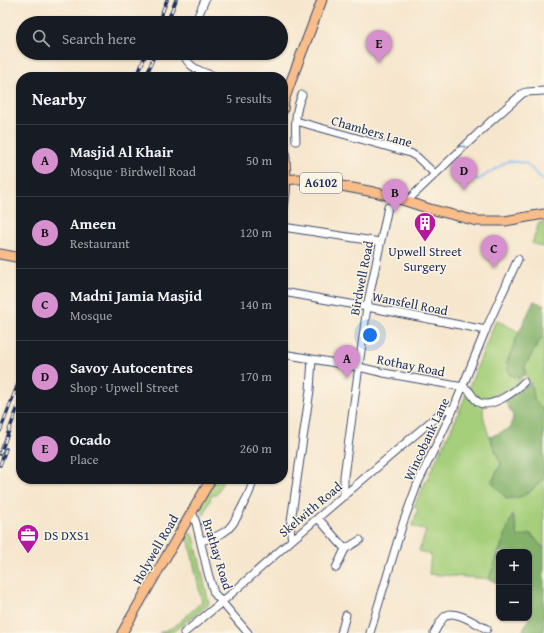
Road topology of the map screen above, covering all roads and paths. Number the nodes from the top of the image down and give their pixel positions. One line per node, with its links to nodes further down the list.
1 (205, 0): 3 (street)
2 (322, 0): 6 (main road)
3 (198, 16)
4 (187, 60): 5 (street)
5 (205, 72)
6 (288, 89)
7 (544, 91): 11 (street, one-way to 7)
8 (302, 95): 9 (street)
9 (296, 121): 10 (street); 11 (street, Chambers Lane)
10 (296, 141)
11 (435, 174): 13 (street)
12 (288, 180): 13 (main road, A6102)
13 (406, 201): 15 (main road, A6102)
14 (388, 207): 17 (street, Birdwell Road)
15 (544, 214)
16 (288, 229): 17 (street)
17 (380, 242): 24 (street, Birdwell Road)
18 (0, 254): 19 (main road)
19 (16, 258)
20 (16, 259): 22 (main road)
21 (518, 259): 25 (street, Wincobank Lane)
22 (0, 260)
23 (288, 293): 24 (street, Wansfell Road)
24 (367, 307): 25 (street, Wansfell Road); 28 (street, Birdwell Road)
25 (486, 330): 30 (street, Wincobank Lane)
26 (288, 355): 27 (street, Rothay Road)
27 (312, 359): 28 (street, Rothay Road); 37 (street)
28 (359, 367): 30 (street, Rothay Road); 34 (street, Birdwell Road)
29 (524, 382): 30 (street)
30 (463, 387): 31 (street, Wincobank Lane)
31 (453, 410): 34 (street, Skelwith Road); 49 (street, Wincobank Lane)
32 (207, 484): 35 (main road, Holywell Road)
33 (252, 484): 39 (street)
34 (344, 496): 36 (street, Skelwith Road)
35 (192, 511): 39 (street, Brathay Road); 45 (main road, Holywell Road)
36 (318, 518): 37 (street, Skelwith Road); 40 (street)
37 (292, 540): 42 (street, Skelwith Road)
38 (360, 540): 40 (street)
39 (201, 541): 42 (street, Brathay Road)
40 (345, 549): 41 (street)
41 (336, 568)
42 (222, 602): 46 (street, Skelwith Road); 47 (street, Brathay Road)
43 (346, 615): 48 (street)
44 (487, 629): 50 (street)
45 (122, 633)
46 (184, 633)
47 (248, 633)
48 (341, 633)
49 (370, 633)
50 (434, 633)

